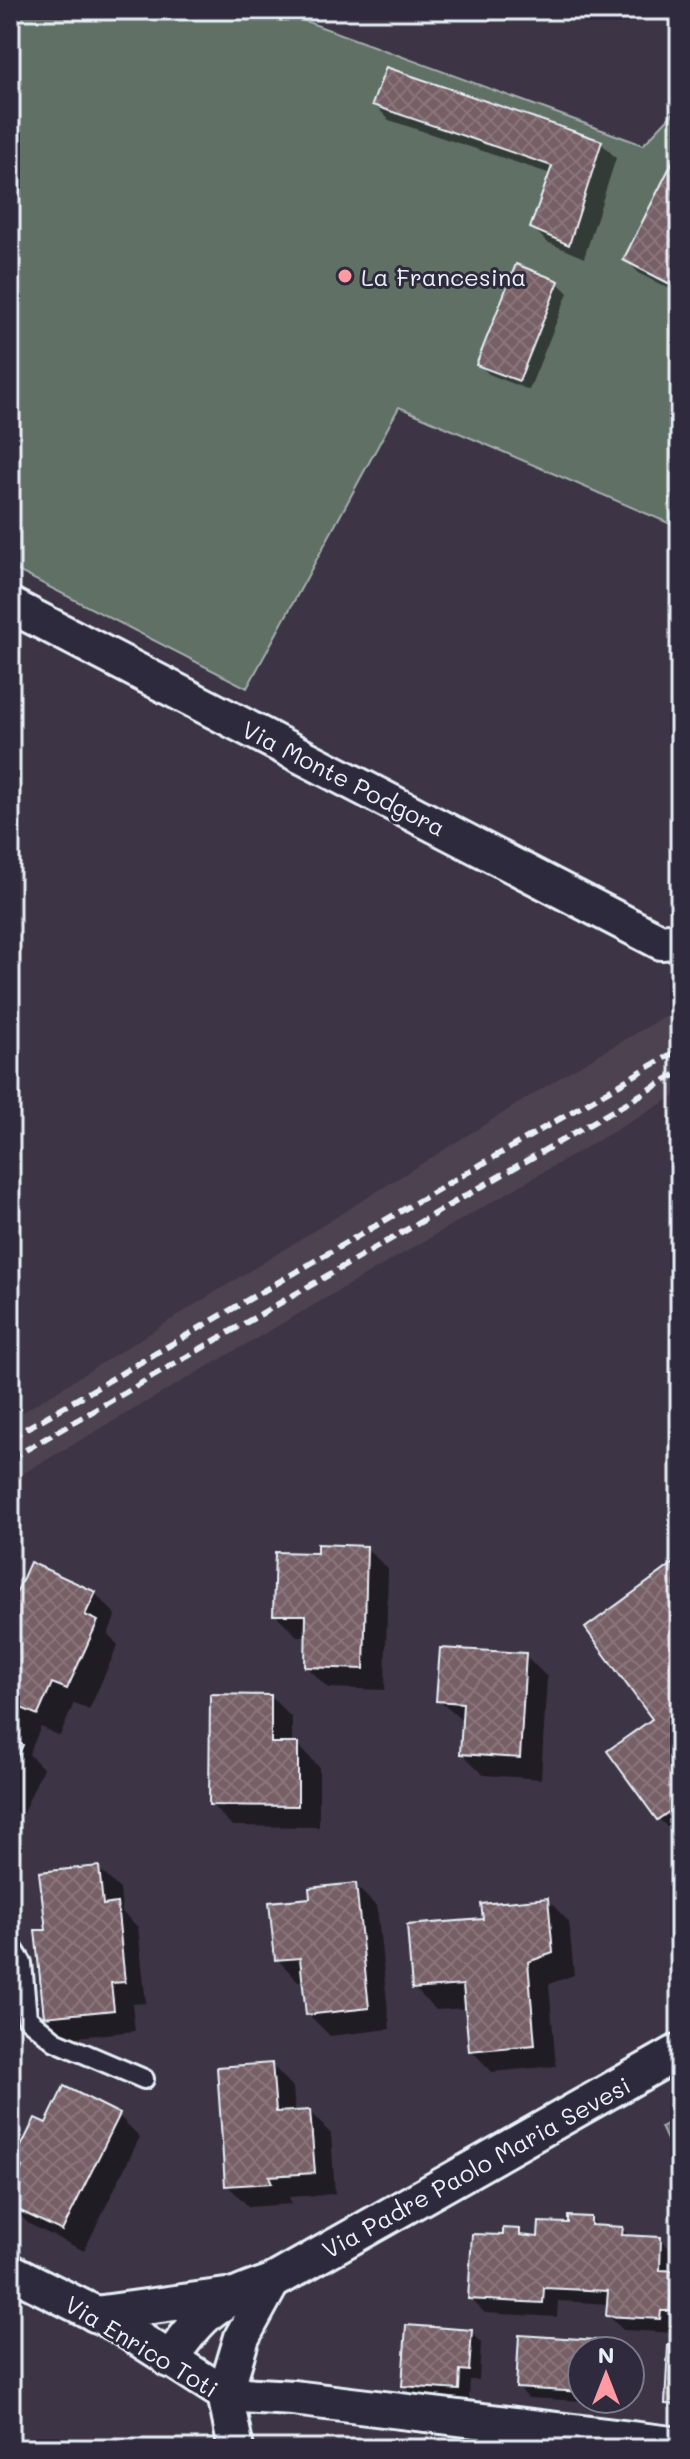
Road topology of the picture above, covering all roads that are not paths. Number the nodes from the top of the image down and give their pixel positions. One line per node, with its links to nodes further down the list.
1 (10, 605): 2 (street, Via Monte Podgora)
2 (680, 940)
3 (10, 1944): 5 (lane)
4 (680, 2051): 7 (street, Via Padre Paolo Maria Sevesi)
5 (144, 2079)
6 (10, 2271): 9 (street, Via Enrico Toti)
7 (272, 2282): 8 (street, Via Padre Paolo Maria Sevesi); 11 (street)
8 (235, 2295): 9 (street); 10 (street, Via Padre Paolo Maria Sevesi)
9 (95, 2314): 10 (street, Via Enrico Toti)
10 (169, 2360): 11 (street, Via Enrico Toti)
11 (225, 2394): 12 (street); 13 (street, Via Enrico Toti)
12 (680, 2445)
13 (236, 2449)

